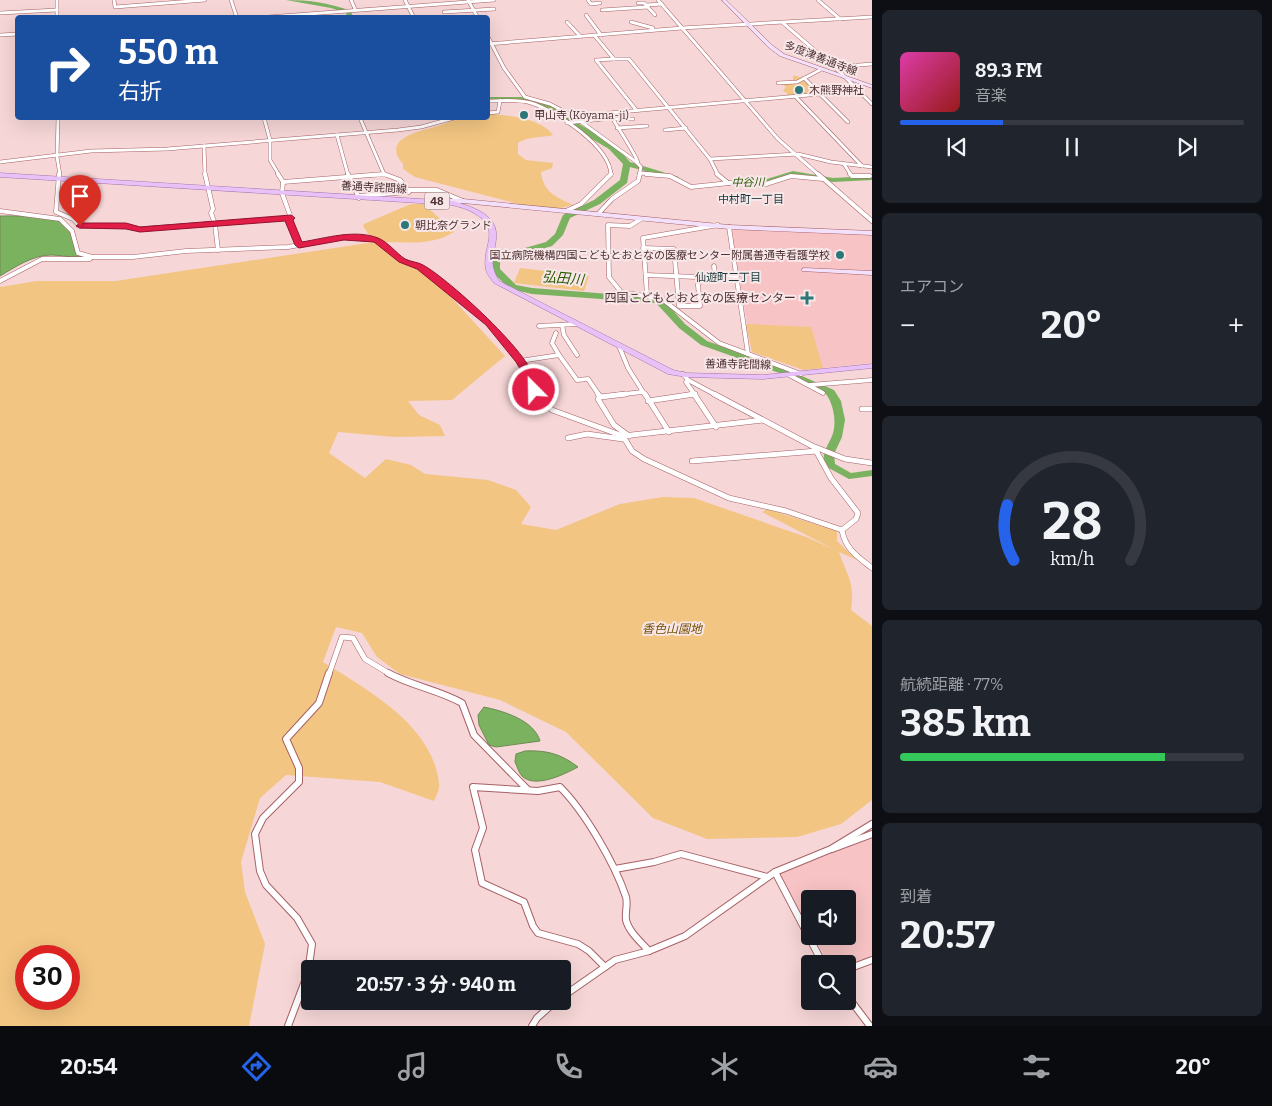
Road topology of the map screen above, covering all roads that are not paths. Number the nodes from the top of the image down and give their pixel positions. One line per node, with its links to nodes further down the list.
1 (57, 0): 20 (street)
2 (114, 0): 3 (street)
3 (205, 0)
4 (231, 0): 27 (street)
5 (350, 0): 18 (street)
6 (405, 0): 16 (street)
7 (494, 0): 12 (street)
8 (588, 0): 13 (street)
9 (658, 0): 15 (street)
10 (724, 0): 39 (street, 多度津善通寺線)
11 (818, 0): 35 (street)
12 (469, 1): 16 (street); 21 (street)
13 (600, 3)
14 (638, 3): 17 (street)
15 (662, 4): 17 (street); 40 (street)
16 (408, 5): 18 (street); 30 (street)
17 (647, 6): 22 (street); 33 (street)
18 (355, 9): 23 (street)
19 (494, 9): 21 (street)
20 (57, 10): 25 (street); 26 (street)
21 (474, 10): 24 (street); 31 (street)
22 (602, 10)
23 (341, 11): 28 (street); 29 (street)
24 (444, 12)
25 (0, 14)
26 (57, 15)
27 (236, 15)
28 (303, 15)
29 (345, 15)
30 (413, 15)
31 (476, 15)
32 (586, 15): 45 (street)
33 (655, 15)
34 (872, 17): 35 (street)
35 (840, 19): 38 (street)
36 (567, 22): 46 (street)
37 (632, 22): 41 (street)
38 (783, 23): 39 (street); 51 (street)
39 (748, 24): 40 (street); 52 (street, 多度津善通寺線)
40 (682, 28): 41 (street); 61 (street)
41 (659, 29): 45 (street)
42 (15, 34): 43 (street)
43 (0, 35)
44 (594, 35): 45 (street); 46 (street); 49 (street)
45 (601, 35)
46 (580, 36): 47 (street)
47 (490, 44)
48 (490, 46): 74 (street)
49 (614, 59): 63 (street); 65 (street)
50 (872, 64): 51 (street)
51 (834, 67): 54 (street)
52 (820, 70): 53 (street); 54 (street, 多度津善通寺線)
53 (804, 78): 55 (street); 57 (street)
54 (847, 79): 56 (street, 多度津善通寺線); 62 (street)
55 (778, 83)
56 (872, 87)
57 (820, 94): 58 (street); 75 (street)
58 (796, 97): 61 (street); 91 (street)
59 (490, 101): 60 (street)
60 (500, 101): 67 (street); 76 (street)
61 (745, 102): 65 (street); 85 (street)
62 (872, 104)
63 (633, 105): 64 (street); 66 (street)
64 (627, 106)
65 (669, 108): 66 (street); 79 (street)
66 (637, 110): 68 (street)
67 (490, 113)
68 (613, 118): 69 (street); 74 (street); 78 (street)
69 (633, 119)
70 (58, 120): 86 (street)
71 (265, 120): 83 (street)
72 (361, 120): 81 (street)
73 (446, 120): 81 (street)
74 (581, 120): 76 (street); 89 (street)
75 (848, 122)
76 (567, 124): 111 (street)
77 (647, 126): 78 (street)
78 (617, 128): 89 (street)
79 (686, 128): 80 (street); 87 (street)
80 (665, 130)
81 (366, 133): 82 (street); 94 (street)
82 (337, 135): 83 (street); 97 (street)
83 (270, 140): 84 (street); 100 (street)
84 (204, 146): 86 (street); 102 (street)
85 (798, 154): 87 (street); 90 (street); 98 (street)
86 (57, 157): 88 (street); 99 (street)
87 (710, 159): 101 (street)
88 (0, 162)
89 (638, 163): 93 (street)
90 (843, 164): 91 (street); 96 (street)
91 (862, 166): 92 (street)
92 (872, 167)
93 (641, 170): 101 (street); 112 (street)
94 (384, 174): 97 (street); 103 (street)
95 (0, 175): 99 (main road, 善通寺詫間線 / 48)
96 (870, 176)
97 (350, 177): 100 (street); 105 (street)
98 (823, 178): 101 (street); 115 (street)
99 (59, 179): 102 (main road, 善通寺詫間線 / 48); 116 (street)
100 (283, 182): 104 (street)
101 (728, 183)
102 (209, 188): 104 (main road, 善通寺詫間線 / 48); 116 (street)
103 (411, 191): 105 (street); 107 (street)
104 (282, 192): 105 (main road, 善通寺詫間線 / 48); 113 (street)
105 (358, 197): 106 (main road, 善通寺詫間線 / 48)
106 (440, 201): 107 (street); 109 (main road, 善通寺詫間線 / 48)
107 (463, 201): 108 (street)
108 (480, 203): 109 (street); 111 (street)
109 (470, 209): 138 (main road, 善通寺詫間線 / 48)
110 (0, 211): 124 (street)
111 (568, 211): 112 (street)
112 (598, 214): 114 (street)
113 (291, 218): 116 (street); 120 (street)
114 (641, 219): 117 (street); 123 (street)
115 (872, 220)
116 (215, 224): 122 (street)
117 (718, 225): 118 (street); 121 (street)
118 (729, 227): 119 (street); 132 (street)
119 (872, 233)
120 (299, 245): 122 (street); 146 (street)
121 (643, 248): 125 (street); 131 (street)
122 (218, 250): 124 (street)
123 (608, 256): 125 (street); 135 (street)
124 (92, 257): 134 (street)
125 (645, 258): 129 (street)
126 (714, 266): 130 (street)
127 (804, 270): 128 (street)
128 (872, 273)
129 (646, 275): 131 (street); 135 (street)
130 (716, 275): 132 (street); 133 (street)
131 (677, 276): 133 (street); 136 (street)
132 (737, 276): 143 (street)
133 (697, 277): 136 (street)
134 (0, 281)
135 (646, 295): 137 (street)
136 (679, 306): 137 (street)
137 (673, 308): 143 (street)
138 (577, 324): 139 (street); 142 (main road, 善通寺詫間線 / 48)
139 (562, 325): 140 (street); 145 (street)
140 (539, 326)
141 (556, 334): 144 (street)
142 (619, 346): 149 (main road, 善通寺詫間線 / 48); 152 (street)
143 (748, 354): 148 (street)
144 (559, 355): 146 (street); 155 (street)
145 (577, 355)
146 (520, 361): 163 (street)
147 (872, 366): 148 (main road, 善通寺詫間線 / 48)
148 (796, 375): 149 (main road, 善通寺詫間線 / 48); 151 (street)
149 (685, 377): 154 (street); 159 (street)
150 (872, 380): 151 (street)
151 (810, 385): 153 (street)
152 (642, 392): 155 (street); 156 (street)
153 (823, 393)
154 (694, 394): 156 (street); 160 (street)
155 (600, 397): 162 (street)
156 (648, 401): 161 (street)
157 (862, 409): 158 (street)
158 (872, 409)
159 (763, 420): 160 (street); 165 (street)
160 (716, 427): 161 (street)
161 (669, 432): 162 (street)
162 (629, 436): 163 (street)
163 (623, 437): 164 (street); 168 (street)
164 (568, 438)
165 (816, 449): 166 (street); 167 (street); 168 (street)
166 (692, 461)
167 (872, 464)
168 (842, 530): 169 (street)
169 (872, 568)
170 (527, 789): 174 (street); 181 (street); 185 (street)
171 (872, 824): 173 (street)
172 (872, 834): 173 (street)
173 (831, 849): 175 (street)
174 (615, 869): 176 (street); 177 (street)
175 (775, 872): 176 (street); 178 (street)
176 (767, 877): 177 (street)
177 (649, 951): 181 (street)
178 (818, 955)
179 (872, 960): 180 (street)
180 (856, 966)
181 (605, 967): 182 (street)
182 (571, 991)
183 (856, 1008): 187 (street)
184 (546, 1010): 186 (street)
185 (288, 1026)
186 (532, 1026)
187 (870, 1026)

